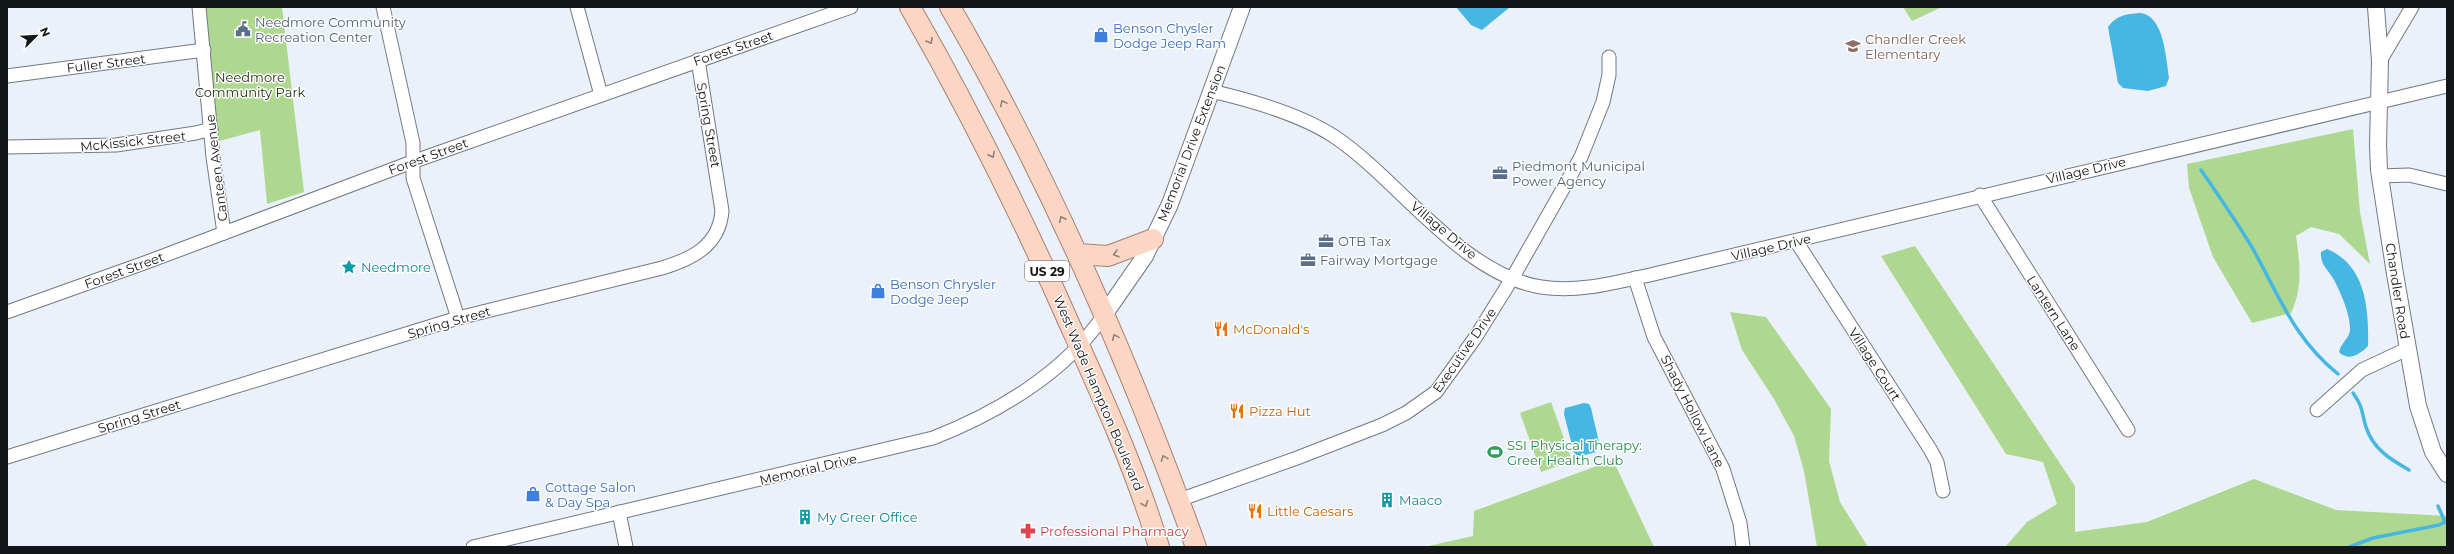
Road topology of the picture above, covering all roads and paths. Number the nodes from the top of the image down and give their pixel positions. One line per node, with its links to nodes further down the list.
1 (199, 7): 10 (street, Canteen Avenue)
2 (383, 7): 21 (street)
3 (577, 7): 17 (street)
4 (851, 7): 12 (street, Forest Street)
5 (910, 7): 34 (main road, West Wade Hampton Boulevard / US 29, one-way to 34)
6 (950, 7): 28 (main road, US 29, one-way to 6)
7 (1242, 7): 16 (street, Memorial Drive Extension)
8 (2376, 7): 13 (street, Chandler Road)
9 (2412, 7): 13 (street)
10 (204, 50): 14 (street, Fuller Street); 19 (street, Canteen Avenue)
11 (1609, 57): 29 (street, Executive Drive)
12 (698, 60): 17 (street, Forest Street); 33 (street, Spring Street)
13 (2380, 61): 18 (street, Chandler Road)
14 (7, 76)
15 (2447, 86): 18 (street, Village Drive)
16 (1211, 91): 26 (street, Memorial Drive Extension); 29 (street, Village Drive)
17 (600, 95): 21 (street, Forest Street)
18 (2378, 102): 22 (street, Chandler Road); 24 (street, Village Drive)
19 (211, 129): 20 (street, McKissick Street); 25 (street, Canteen Avenue)
20 (7, 147)
21 (412, 162): 25 (street, Forest Street); 33 (street)
22 (2380, 176): 23 (street); 35 (street, Chandler Road)
23 (2447, 184)
24 (1980, 195): 27 (street, Village Drive); 37 (street, Lantern Lane)
25 (224, 233): 31 (street, Forest Street)
26 (1152, 239): 28 (main road, one-way to 28); 32 (street, Memorial Drive Extension)
27 (1796, 241): 30 (street, Village Drive); 40 (street, Village Court)
28 (1078, 254): 32 (main road, US 29)
29 (1513, 277): 30 (street, Village Drive); 41 (street, Executive Drive)
30 (1635, 278): 47 (street, Shady Hollow Lane)
31 (7, 312)
32 (1104, 315): 34 (street, Memorial Drive); 41 (main road, US 29, one-way to 32)
33 (458, 318): 38 (street, Spring Street)
34 (1079, 344): 42 (street, Memorial Drive); 45 (main road, West Wade Hampton Boulevard / US 29, one-way to 45)
35 (2407, 349): 36 (street); 39 (street, Chandler Road)
36 (2317, 410)
37 (2128, 430)
38 (7, 457)
39 (2447, 474)
40 (1944, 491)
41 (1179, 500): 46 (main road, US 29)
42 (619, 512): 43 (street, Memorial Drive); 44 (street)
43 (473, 547)
44 (626, 547)
45 (1159, 547)
46 (1196, 547)
47 (1743, 547)

